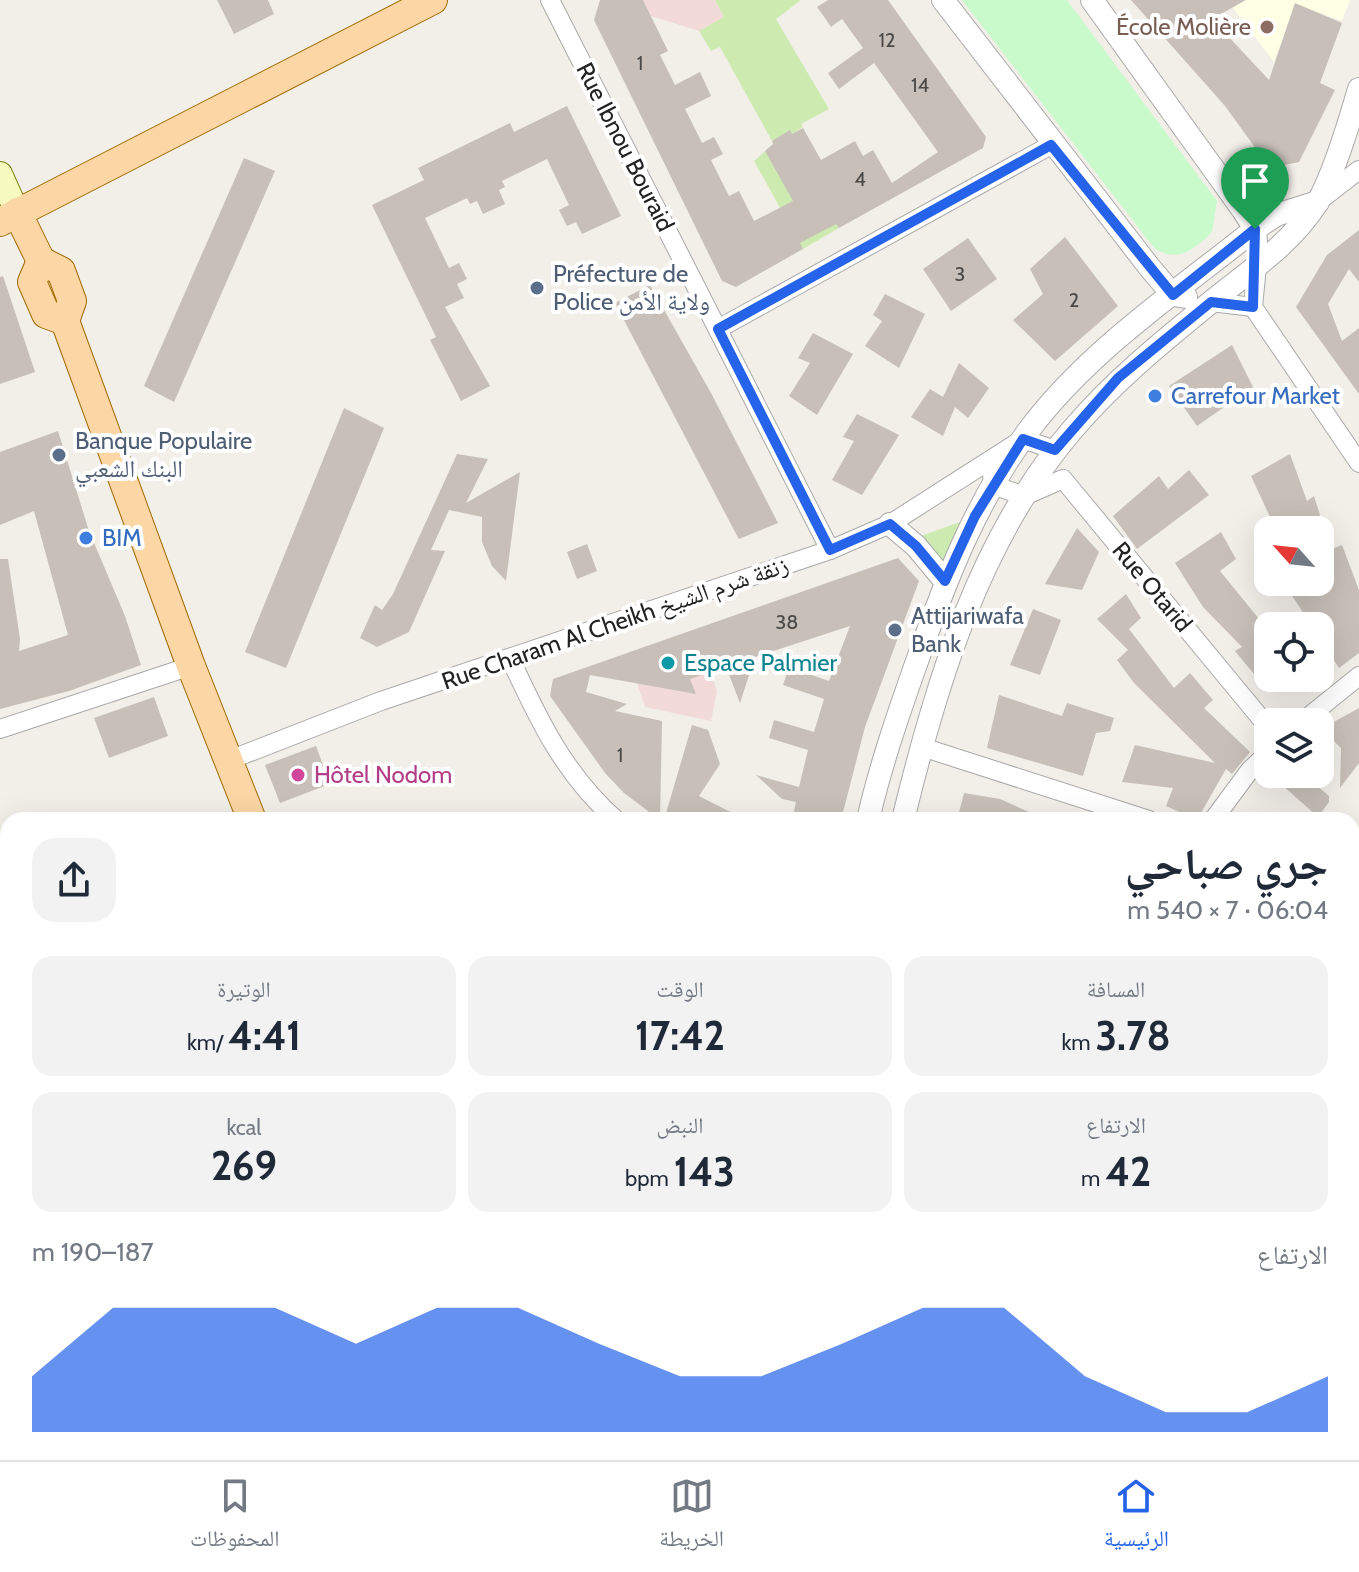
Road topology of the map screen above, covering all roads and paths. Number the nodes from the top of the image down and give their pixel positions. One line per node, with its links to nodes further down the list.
1 (433, 0): 10 (main road)
2 (550, 0): 16 (street, Rue Ibnou Bouraid)
3 (943, 0): 6 (street)
4 (1092, 0): 11 (street)
5 (1359, 89): 9 (street)
6 (1051, 145): 13 (street); 16 (street)
7 (1359, 170): 9 (street)
8 (0, 174): 10 (main road)
9 (1318, 202): 11 (street); 12 (street)
10 (9, 217): 27 (main road)
11 (1255, 229): 12 (street); 13 (street)
12 (1257, 266): 14 (street); 15 (street)
13 (1173, 295): 14 (street); 17 (street)
14 (1211, 302): 15 (street); 18 (street)
15 (1253, 307): 20 (street)
16 (718, 329): 24 (street, Rue Ibnou Bouraid)
17 (1023, 439): 18 (street); 19 (street, Rue Charam Al Cheikh زنقة شرم الشيخ); 21 (street)
18 (1055, 450): 22 (street)
19 (991, 459): 21 (street); 23 (street, Rue Charam Al Cheikh زنقة شرم الشيخ)
20 (1359, 463)
21 (993, 485): 22 (street); 25 (street)
22 (1024, 496): 30 (street, Rue Otarid); 32 (street)
23 (890, 524): 24 (street, Rue Charam Al Cheikh زنقة شرم الشيخ); 25 (street)
24 (830, 550): 26 (street, Rue Charam Al Cheikh زنقة شرم الشيخ)
25 (945, 581): 37 (street)
26 (511, 660): 33 (street, Rue Charam Al Cheikh زنقة شرم الشيخ); 36 (street)
27 (191, 666): 31 (street); 33 (main road)
28 (1359, 676): 29 (street)
29 (1319, 708)
30 (1254, 710)
31 (0, 729)
32 (922, 747): 38 (street); 39 (street)
33 (227, 761): 35 (main road)
34 (1254, 766): 40 (street)
35 (249, 812)
36 (608, 812)
37 (870, 812)
38 (905, 812)
39 (1124, 812)
40 (1219, 812)

